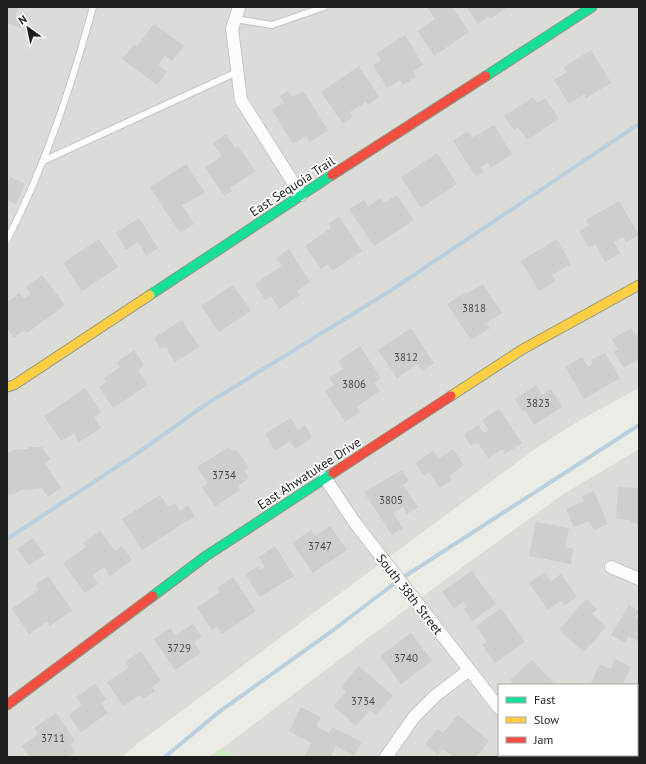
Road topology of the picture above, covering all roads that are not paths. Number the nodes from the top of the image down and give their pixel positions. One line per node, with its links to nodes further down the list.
1 (93, 7): 7 (lane)
2 (239, 7): 5 (street)
3 (324, 7): 5 (lane)
4 (592, 7): 8 (street, East Sequoia Trail)
5 (235, 19): 6 (street)
6 (237, 72): 7 (lane); 8 (street)
7 (43, 161): 9 (lane)
8 (301, 195): 11 (street, East Sequoia Trail)
9 (7, 240)
10 (639, 285): 12 (street, East Ahwatukee Drive)
11 (7, 387)
12 (325, 478): 15 (street, South 38th Street); 16 (street, East Ahwatukee Drive)
13 (611, 567): 14 (street)
14 (639, 579)
15 (469, 670): 17 (street, South 38th Street); 18 (street)
16 (7, 705)
17 (498, 707)
18 (386, 757)

